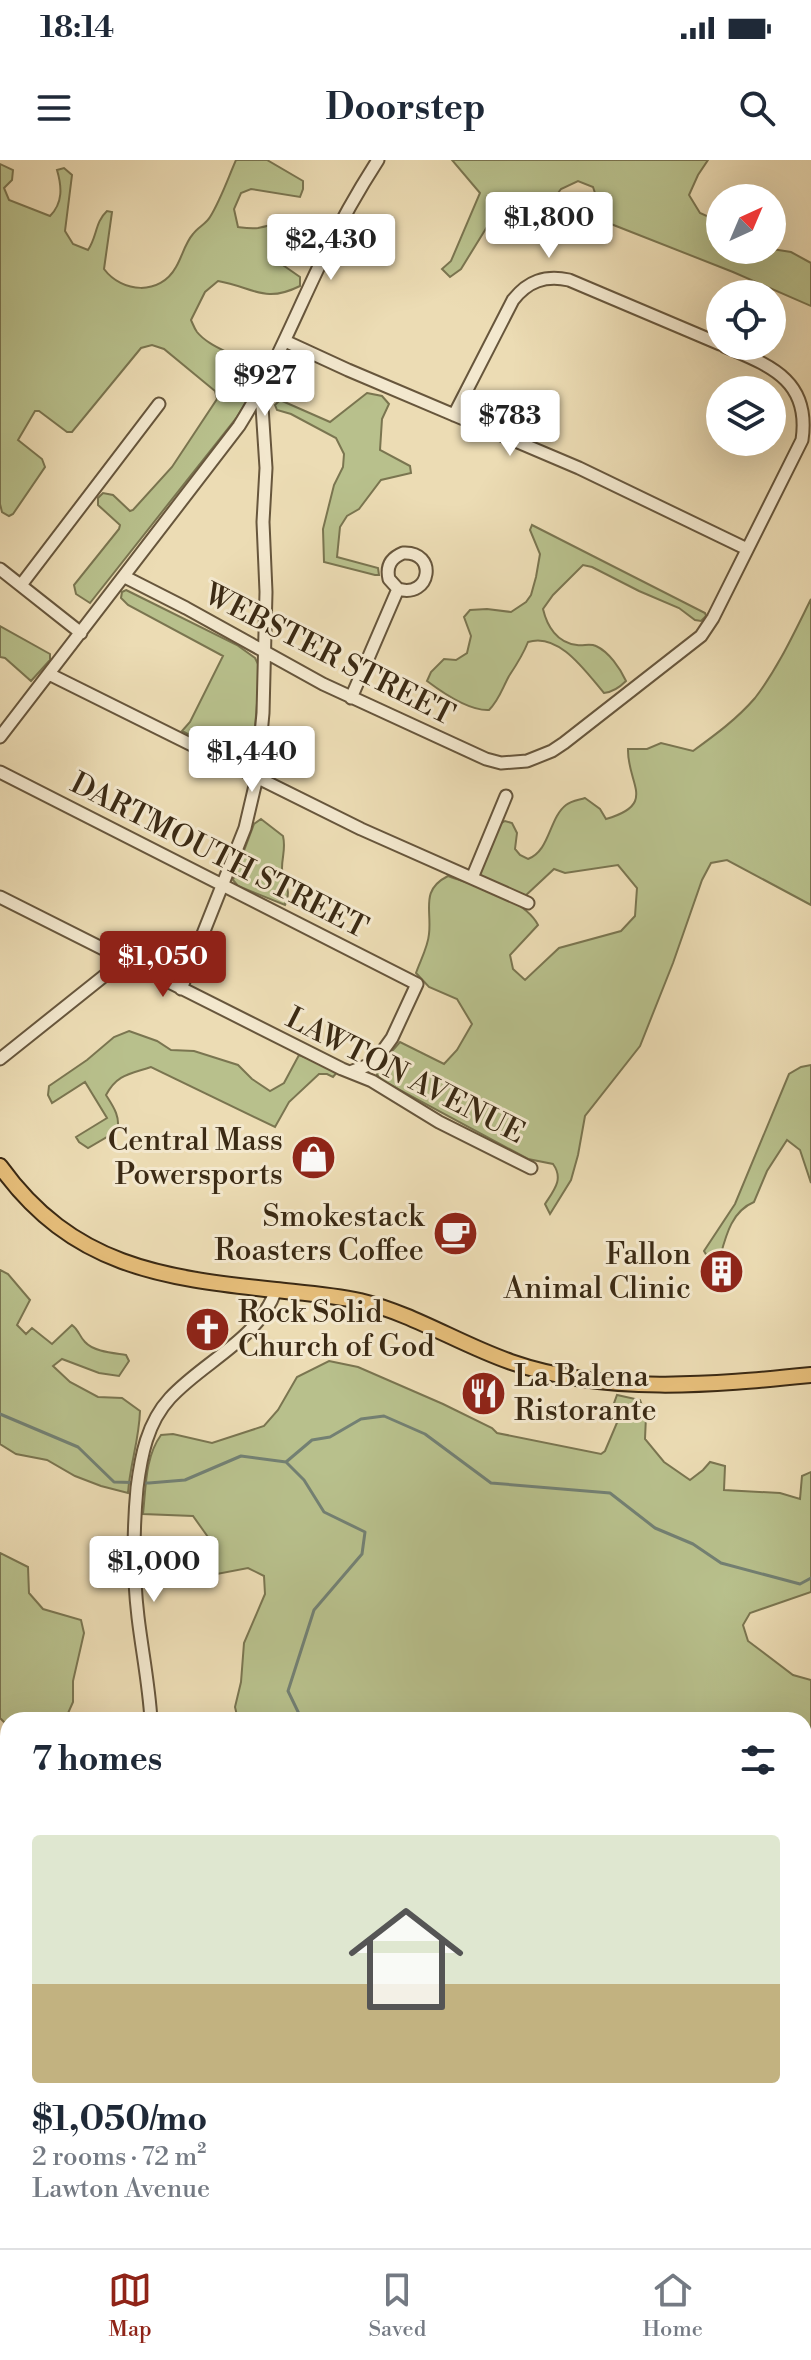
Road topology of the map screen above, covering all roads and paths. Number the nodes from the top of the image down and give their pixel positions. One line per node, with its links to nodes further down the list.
1 (378, 160): 3 (street)
2 (706, 338): 7 (street)
3 (285, 341): 5 (street); 7 (street)
4 (755, 360): 10 (street)
5 (261, 391): 8 (street); 9 (street)
6 (159, 404): 13 (street)
7 (454, 415): 10 (street)
8 (239, 426): 9 (street); 12 (street)
9 (264, 443): 16 (street)
10 (747, 549): 18 (street, WEBSTER STREET)
11 (0, 569): 13 (street)
12 (125, 577): 15 (street); 16 (street, WEBSTER STREET)
13 (21, 585): 15 (street)
14 (398, 589): 18 (street)
15 (81, 633): 17 (street)
16 (265, 653): 18 (street, WEBSTER STREET); 21 (street)
17 (49, 674): 19 (street); 21 (street)
18 (351, 698)
19 (0, 737)
20 (0, 772): 24 (street, DARTMOUTH STREET)
21 (257, 777): 23 (street); 24 (street)
22 (506, 796): 23 (street)
23 (472, 878): 26 (street)
24 (223, 885): 28 (street); 30 (street, DARTMOUTH STREET)
25 (0, 897): 27 (street, LAWTON AVENUE)
26 (528, 903)
27 (124, 960): 28 (street, LAWTON AVENUE); 29 (street)
28 (181, 989): 30 (street, LAWTON AVENUE)
29 (0, 1059)
30 (349, 1072): 32 (street, LAWTON AVENUE)
31 (0, 1166): 33 (main road)
32 (531, 1168)
33 (276, 1290): 34 (main road); 35 (street)
34 (811, 1375)
35 (150, 1712)

